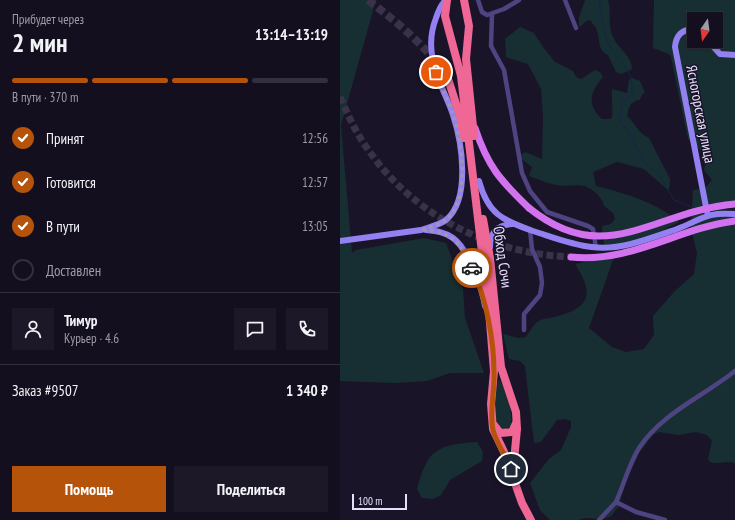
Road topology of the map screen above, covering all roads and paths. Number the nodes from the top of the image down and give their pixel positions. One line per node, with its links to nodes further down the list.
1 (447, 0): 19 (street); 21 (highway)
2 (464, 0): 12 (highway, Обход Сочи)
3 (478, 0): 6 (street)
4 (519, 0): 6 (street)
5 (565, 0): 7 (street)
6 (492, 14): 23 (street)
7 (576, 28)
8 (687, 30): 16 (street, Ясногорская улица)
9 (714, 48): 10 (street, Ясногорская улица)
10 (735, 55)
11 (448, 79): 21 (highway)
12 (473, 122): 13 (highway, Обход Сочи); 14 (main road, bridge)
13 (479, 181): 18 (street); 25 (highway, Обход Сочи)
14 (735, 204)
15 (735, 214): 16 (street)
16 (707, 215): 23 (street)
17 (735, 221): 24 (main road)
18 (512, 224): 20 (street); 25 (street)
19 (421, 230): 22 (street); 26 (street)
20 (530, 230): 23 (street); 27 (street)
21 (479, 234): 26 (highway, Обход Сочи)
22 (340, 242)
23 (596, 248)
24 (572, 257)
25 (490, 258): 30 (highway, Обход Сочи)
26 (490, 324): 29 (highway, Обход Сочи)
27 (524, 330)
28 (735, 371): 31 (street)
29 (492, 421): 30 (highway); 32 (highway, Обход Сочи)
30 (516, 421): 32 (highway, Обход Сочи)
31 (616, 502): 33 (street); 34 (street)
32 (529, 517)
33 (600, 520)
34 (665, 520)

